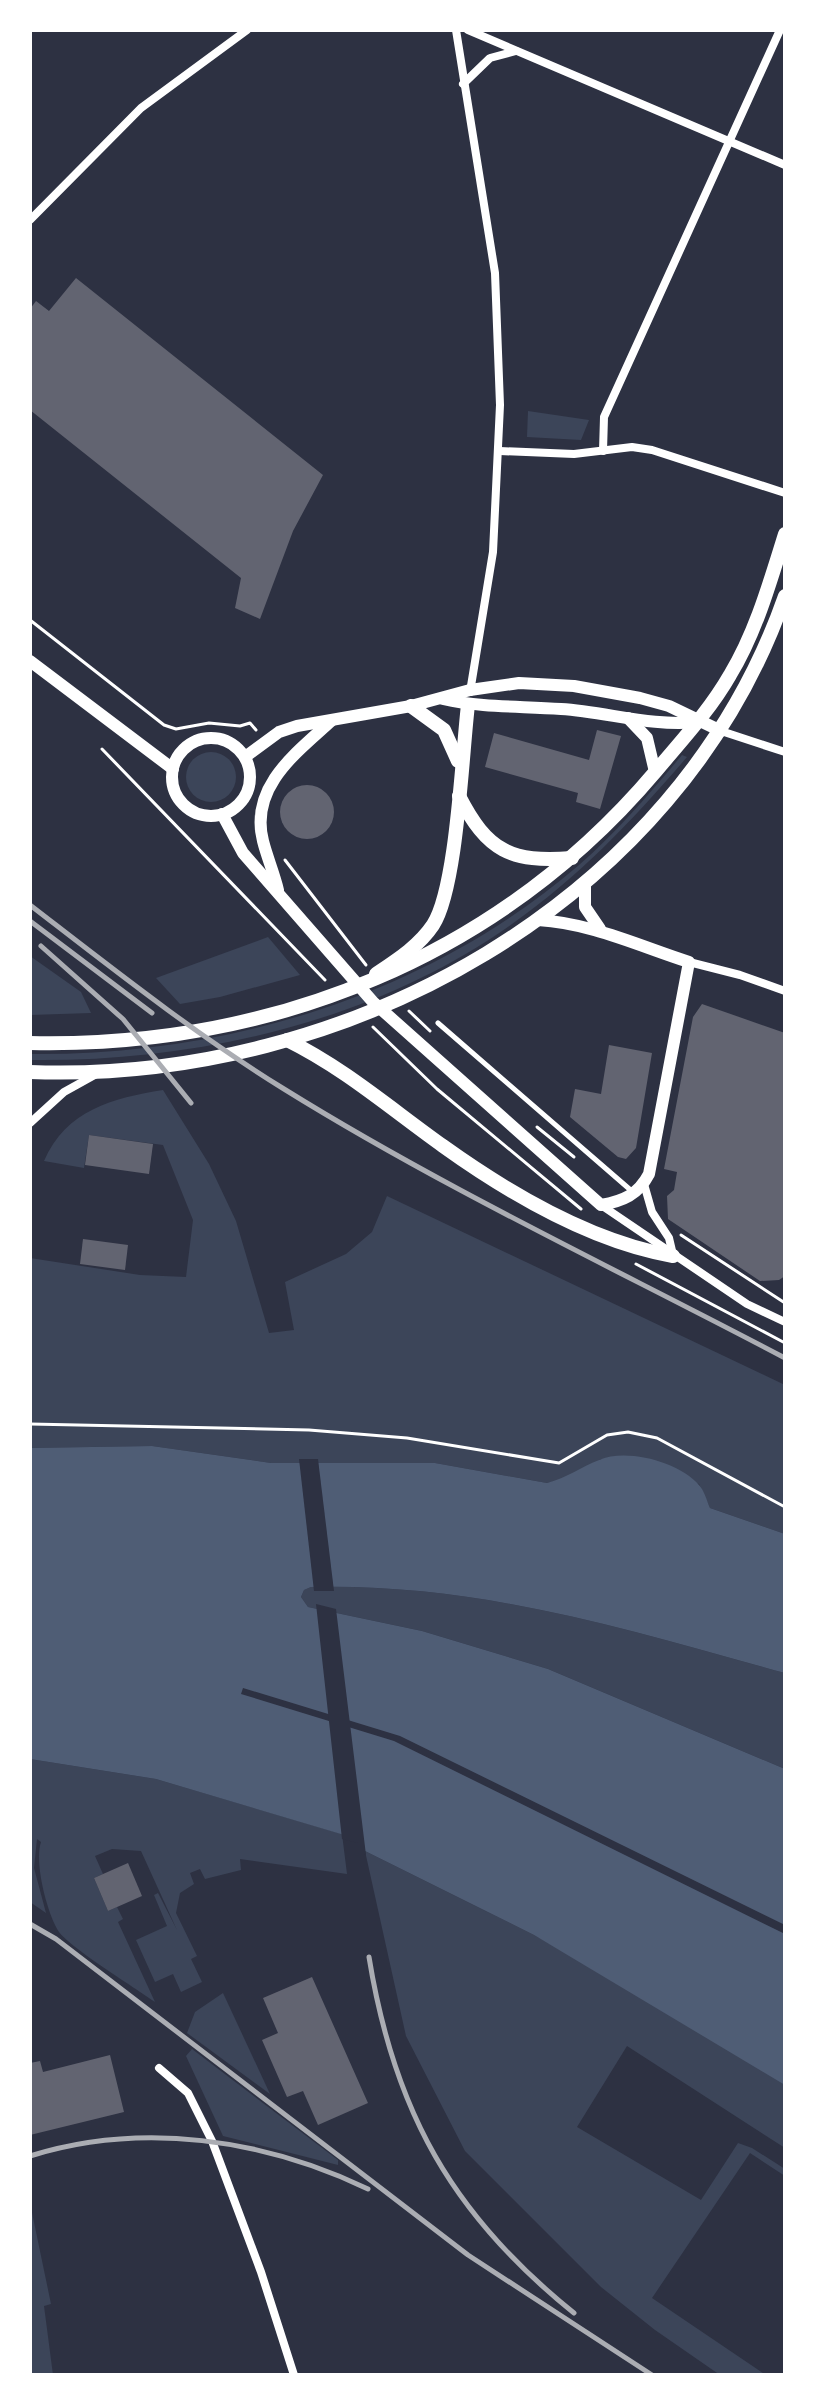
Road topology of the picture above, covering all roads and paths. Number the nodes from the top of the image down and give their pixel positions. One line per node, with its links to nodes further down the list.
1 (247, 30): 9 (street)
2 (456, 30): 6 (street)
3 (468, 30): 5 (street)
4 (780, 30): 7 (street)
5 (517, 51): 6 (street); 7 (street)
6 (463, 84): 10 (street)
7 (728, 142): 8 (street); 11 (street)
8 (785, 165)
9 (30, 220)
10 (500, 451): 11 (street); 17 (street)
11 (603, 451): 12 (street)
12 (785, 493)
13 (785, 534): 21 (main road)
14 (785, 596): 23 (main road)
15 (30, 620): 22 (path)
16 (30, 661): 28 (street)
17 (469, 697): 18 (street); 19 (street); 21 (street); 27 (main road)
18 (411, 706): 20 (street); 27 (main road)
19 (628, 718): 21 (street); 29 (street)
20 (332, 719): 26 (street); 35 (street)
21 (698, 722): 23 (street); 29 (main road)
22 (250, 723)
23 (721, 731): 25 (street); 34 (main road)
24 (102, 749): 40 (path)
25 (785, 752)
26 (245, 757): 28 (street); 31 (street)
27 (460, 767): 30 (main road)
28 (173, 769): 31 (street)
29 (655, 772): 33 (main road)
30 (459, 795): 33 (main road); 41 (main road)
31 (222, 814): 35 (street)
32 (282, 856): 38 (path)
33 (572, 858): 41 (main road)
34 (585, 882): 36 (main road); 37 (street)
35 (280, 897): 51 (street)
36 (538, 920): 37 (street); 45 (main road)
37 (602, 932): 39 (street)
38 (356, 953)
39 (689, 962): 42 (street); 50 (street)
40 (315, 969)
41 (363, 983): 46 (main road)
42 (785, 991)
43 (438, 1023): 50 (lane)
44 (384, 1037): 52 (path)
45 (287, 1040): 48 (main road); 53 (main road)
46 (30, 1043)
47 (30, 1072): 48 (main road)
48 (101, 1072): 49 (street)
49 (30, 1123)
50 (640, 1189): 51 (street); 53 (street)
51 (601, 1205): 53 (street)
52 (582, 1210)
53 (673, 1256): 55 (street)
54 (634, 1263): 56 (path)
55 (785, 1322)
56 (785, 1343)
57 (30, 1424): 58 (path)
58 (785, 1507)
59 (159, 2068): 60 (street)
60 (294, 2375)

